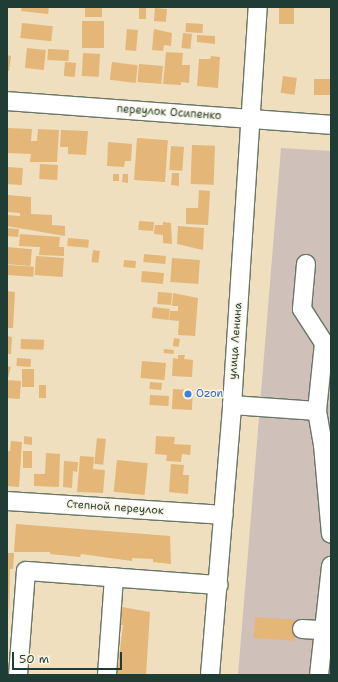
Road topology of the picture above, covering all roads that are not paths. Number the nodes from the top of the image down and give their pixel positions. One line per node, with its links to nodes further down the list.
1 (258, 7): 3 (street, улица Ленина)
2 (7, 101): 3 (street, переулок Осипенко)
3 (251, 119): 4 (street, переулок Осипенко); 6 (street, улица Ленина)
4 (331, 125)
5 (306, 264): 7 (street)
6 (232, 405): 7 (street); 9 (street, улица Ленина)
7 (318, 411): 10 (street)
8 (7, 501): 9 (street, Степной переулок)
9 (224, 515): 13 (street, улица Ленина)
10 (331, 534)
11 (331, 566): 15 (street)
12 (114, 577): 13 (street); 16 (street); 17 (street)
13 (218, 585): 18 (street, улица Ленина)
14 (302, 628): 15 (street)
15 (324, 630): 19 (street)
16 (18, 675)
17 (107, 675)
18 (210, 675)
19 (319, 675)

